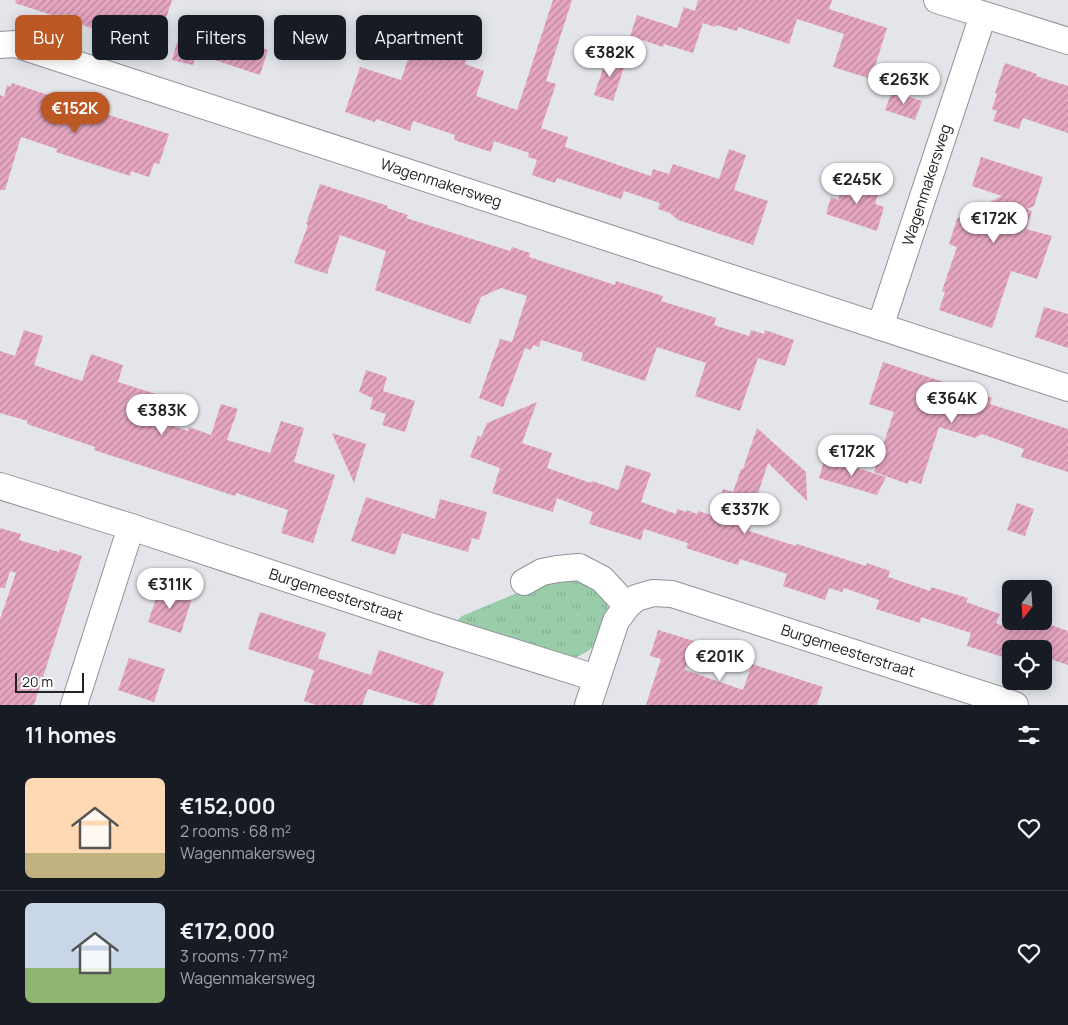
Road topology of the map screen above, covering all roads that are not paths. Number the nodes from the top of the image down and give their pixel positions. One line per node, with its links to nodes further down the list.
1 (937, 0): 2 (street)
2 (984, 15): 3 (street); 5 (street, Wagenmakersweg)
3 (1068, 41)
4 (0, 44): 5 (street, Wagenmakersweg)
5 (880, 327): 6 (street, Wagenmakersweg)
6 (1068, 388)
7 (0, 486): 8 (street, Burgemeesterstraat)
8 (131, 527): 11 (street, Burgemeesterstraat); 12 (street)
9 (524, 582): 10 (street)
10 (627, 606): 11 (street, Burgemeesterstraat); 14 (street, Burgemeesterstraat)
11 (596, 678): 13 (street)
12 (74, 705)
13 (588, 705)
14 (1014, 705)

